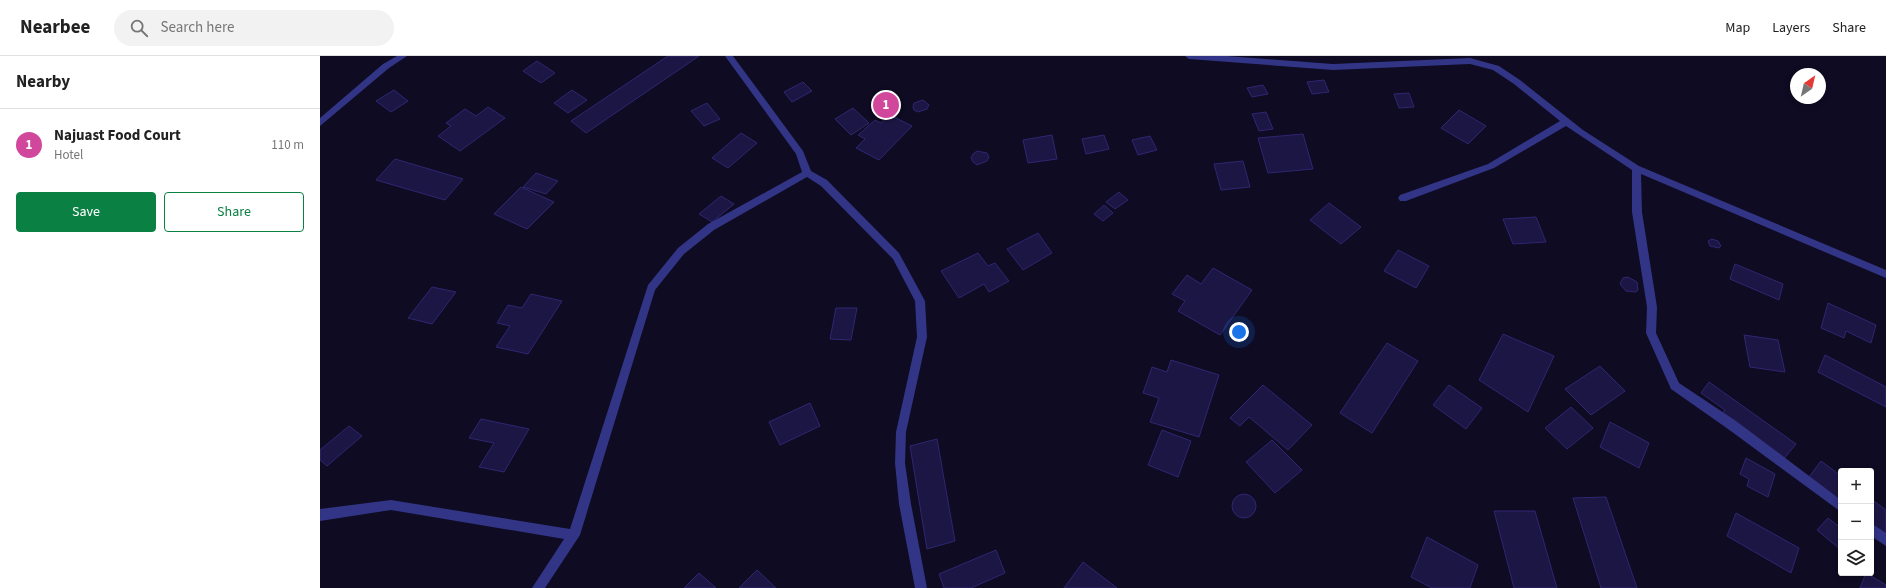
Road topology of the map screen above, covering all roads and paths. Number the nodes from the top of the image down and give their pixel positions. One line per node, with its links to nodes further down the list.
1 (403, 56): 5 (street)
2 (728, 56): 7 (street)
3 (1189, 56): 4 (street)
4 (1566, 122): 6 (street); 8 (street)
5 (320, 123)
6 (1636, 168): 9 (street); 10 (street)
7 (807, 173): 13 (street); 16 (street)
8 (1403, 198)
9 (1886, 274)
10 (1838, 505)
11 (320, 515): 13 (street)
12 (1874, 531): 14 (street)
13 (574, 535): 15 (street)
14 (1886, 540)
15 (538, 588)
16 (921, 588)

